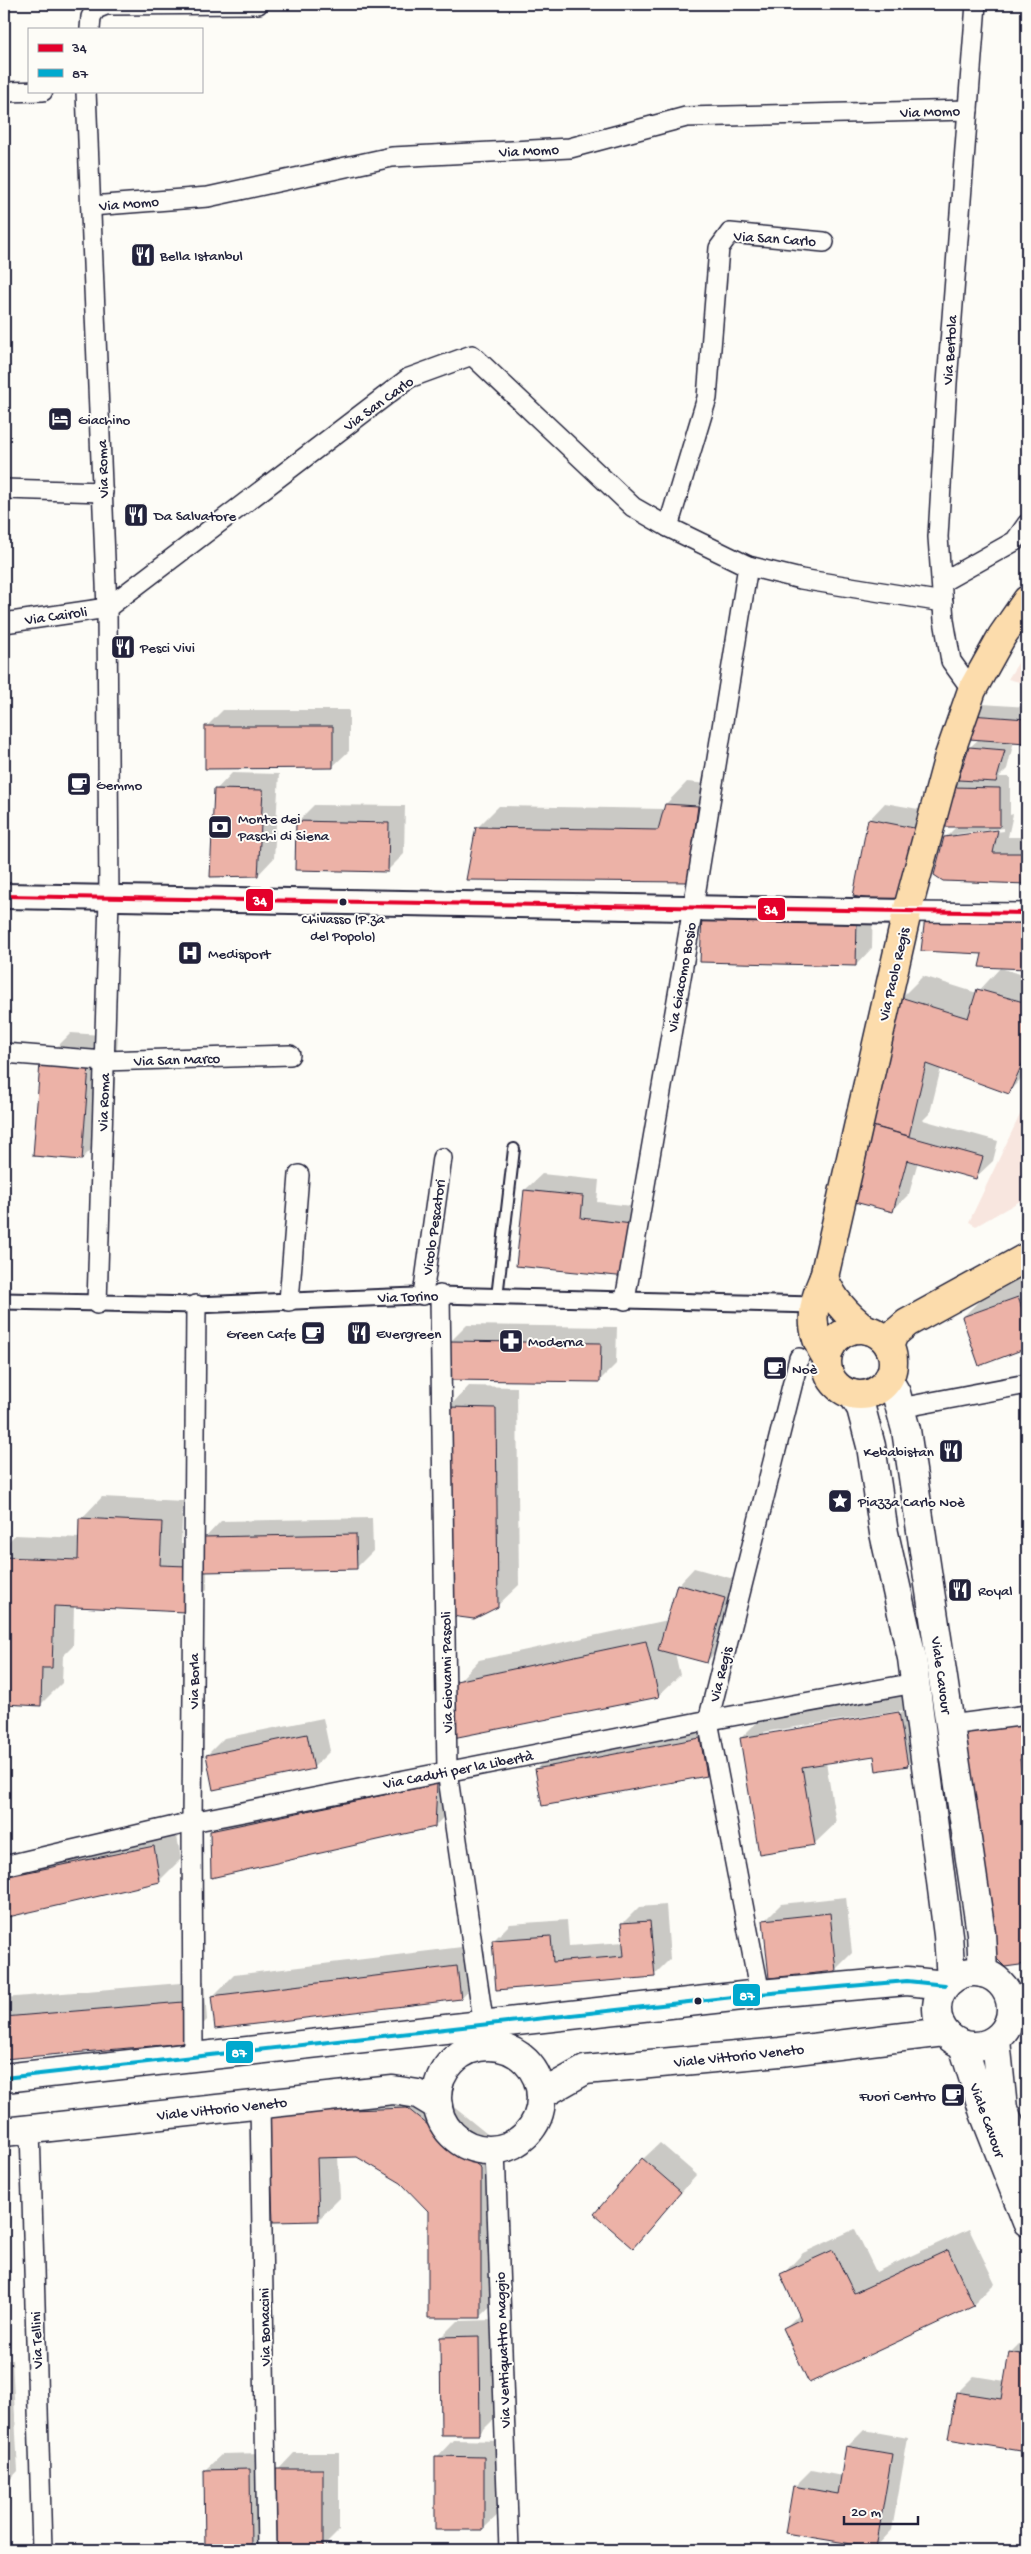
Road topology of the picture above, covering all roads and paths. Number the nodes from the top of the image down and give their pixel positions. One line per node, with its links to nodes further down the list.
1 (258, 4): 3 (street)
2 (976, 4): 7 (street, Via Bertola)
3 (90, 28)
4 (28, 91): 5 (street)
5 (4, 92)
6 (86, 92): 8 (street, Via Roma)
7 (968, 110): 8 (street, Via Momo); 15 (street, Via Bertola)
8 (91, 206): 11 (street, Via Roma)
9 (824, 242): 13 (street, Via San Carlo)
10 (4, 489): 11 (street)
11 (103, 492): 18 (street, Via Roma)
12 (1027, 524): 15 (street)
13 (668, 527): 14 (street, Via San Carlo); 18 (street, Via San Carlo)
14 (748, 566): 17 (street, Via San Carlo); 23 (street, Via Giacomo Bosio)
15 (942, 582): 17 (street, Via Bertola)
16 (1027, 600): 20 (main road, Via Paolo Regis)
17 (943, 602): 20 (street, Via Bertola)
18 (108, 608): 19 (street, Via Cairoli); 22 (street, Via Roma)
19 (4, 622)
20 (972, 690): 24 (main road, Via Paolo Regis)
21 (4, 896): 22 (street)
22 (109, 899): 23 (street); 28 (street, Via Roma)
23 (693, 908): 24 (street); 36 (street, Via Giacomo Bosio)
24 (907, 912): 25 (street); 33 (main road, Via Paolo Regis)
25 (1027, 913)
26 (4, 1053): 28 (street, Via San Marco)
27 (290, 1055): 28 (street, Via San Marco)
28 (104, 1061): 39 (street, Via Roma)
29 (514, 1149): 35 (lane)
30 (442, 1158): 34 (street, Vicolo Pescatori)
31 (299, 1175): 38 (street)
32 (1027, 1257): 43 (main road)
33 (824, 1277): 41 (main road, Via Paolo Regis); 42 (main road)
34 (431, 1295): 35 (street, Via Torino); 38 (street, Via Torino); 54 (street, Via Giovanni Pascoli)
35 (497, 1296): 36 (street, Via Torino)
36 (625, 1300): 41 (street, Via Torino)
37 (4, 1301): 39 (street, Via Torino)
38 (289, 1301): 40 (street, Via Torino)
39 (97, 1304): 40 (street, Via Torino)
40 (196, 1305): 55 (street, Via Borla)
41 (813, 1305): 45 (main road)
42 (867, 1330): 43 (main road); 45 (main road)
43 (889, 1346): 46 (main road)
44 (799, 1358): 52 (street, Via Regis)
45 (827, 1358): 48 (main road)
46 (888, 1380): 48 (main road); 49 (main road, Viale Cavour)
47 (1027, 1384): 49 (street)
48 (852, 1394): 50 (main road, Viale Cavour)
49 (900, 1408): 53 (main road, Viale Cavour)
50 (915, 1683): 52 (street, Via Caduti per la Libertà); 58 (main road, Viale Cavour)
51 (1027, 1715): 53 (street)
52 (708, 1721): 54 (street, Via Caduti per la Libertà); 60 (street, Via Regis)
53 (950, 1726): 57 (main road, Viale Cavour)
54 (447, 1771): 55 (street, Via Caduti per la Libertà); 63 (street, Via Giovanni Pascoli)
55 (192, 1822): 56 (street, Via Caduti per la Libertà); 64 (street, Via Borla)
56 (4, 1866)
57 (983, 1973): 58 (main road); 59 (main road)
58 (948, 1982): 60 (main road); 62 (main road)
59 (1018, 1992): 61 (main road)
60 (760, 1994): 63 (main road)
61 (1009, 2033): 62 (main road); 71 (main road, Viale Cavour)
62 (953, 2039): 66 (main road, Viale Vittorio Veneto); 72 (main road, Viale Cavour)
63 (487, 2042): 64 (main road); 66 (main road); 68 (main road)
64 (193, 2057): 65 (main road)
65 (4, 2078)
66 (541, 2095): 70 (main road)
67 (260, 2104): 68 (main road, Viale Vittorio Veneto); 69 (main road, Viale Vittorio Veneto); 74 (street, Via Bonaccini)
68 (438, 2106): 70 (main road)
69 (17, 2131): 73 (street, Via Tellini)
70 (495, 2150): 75 (street, Via Ventiquattro Maggio)
71 (1027, 2166)
72 (1027, 2222)
73 (42, 2550)
74 (267, 2550)
75 (509, 2550)

